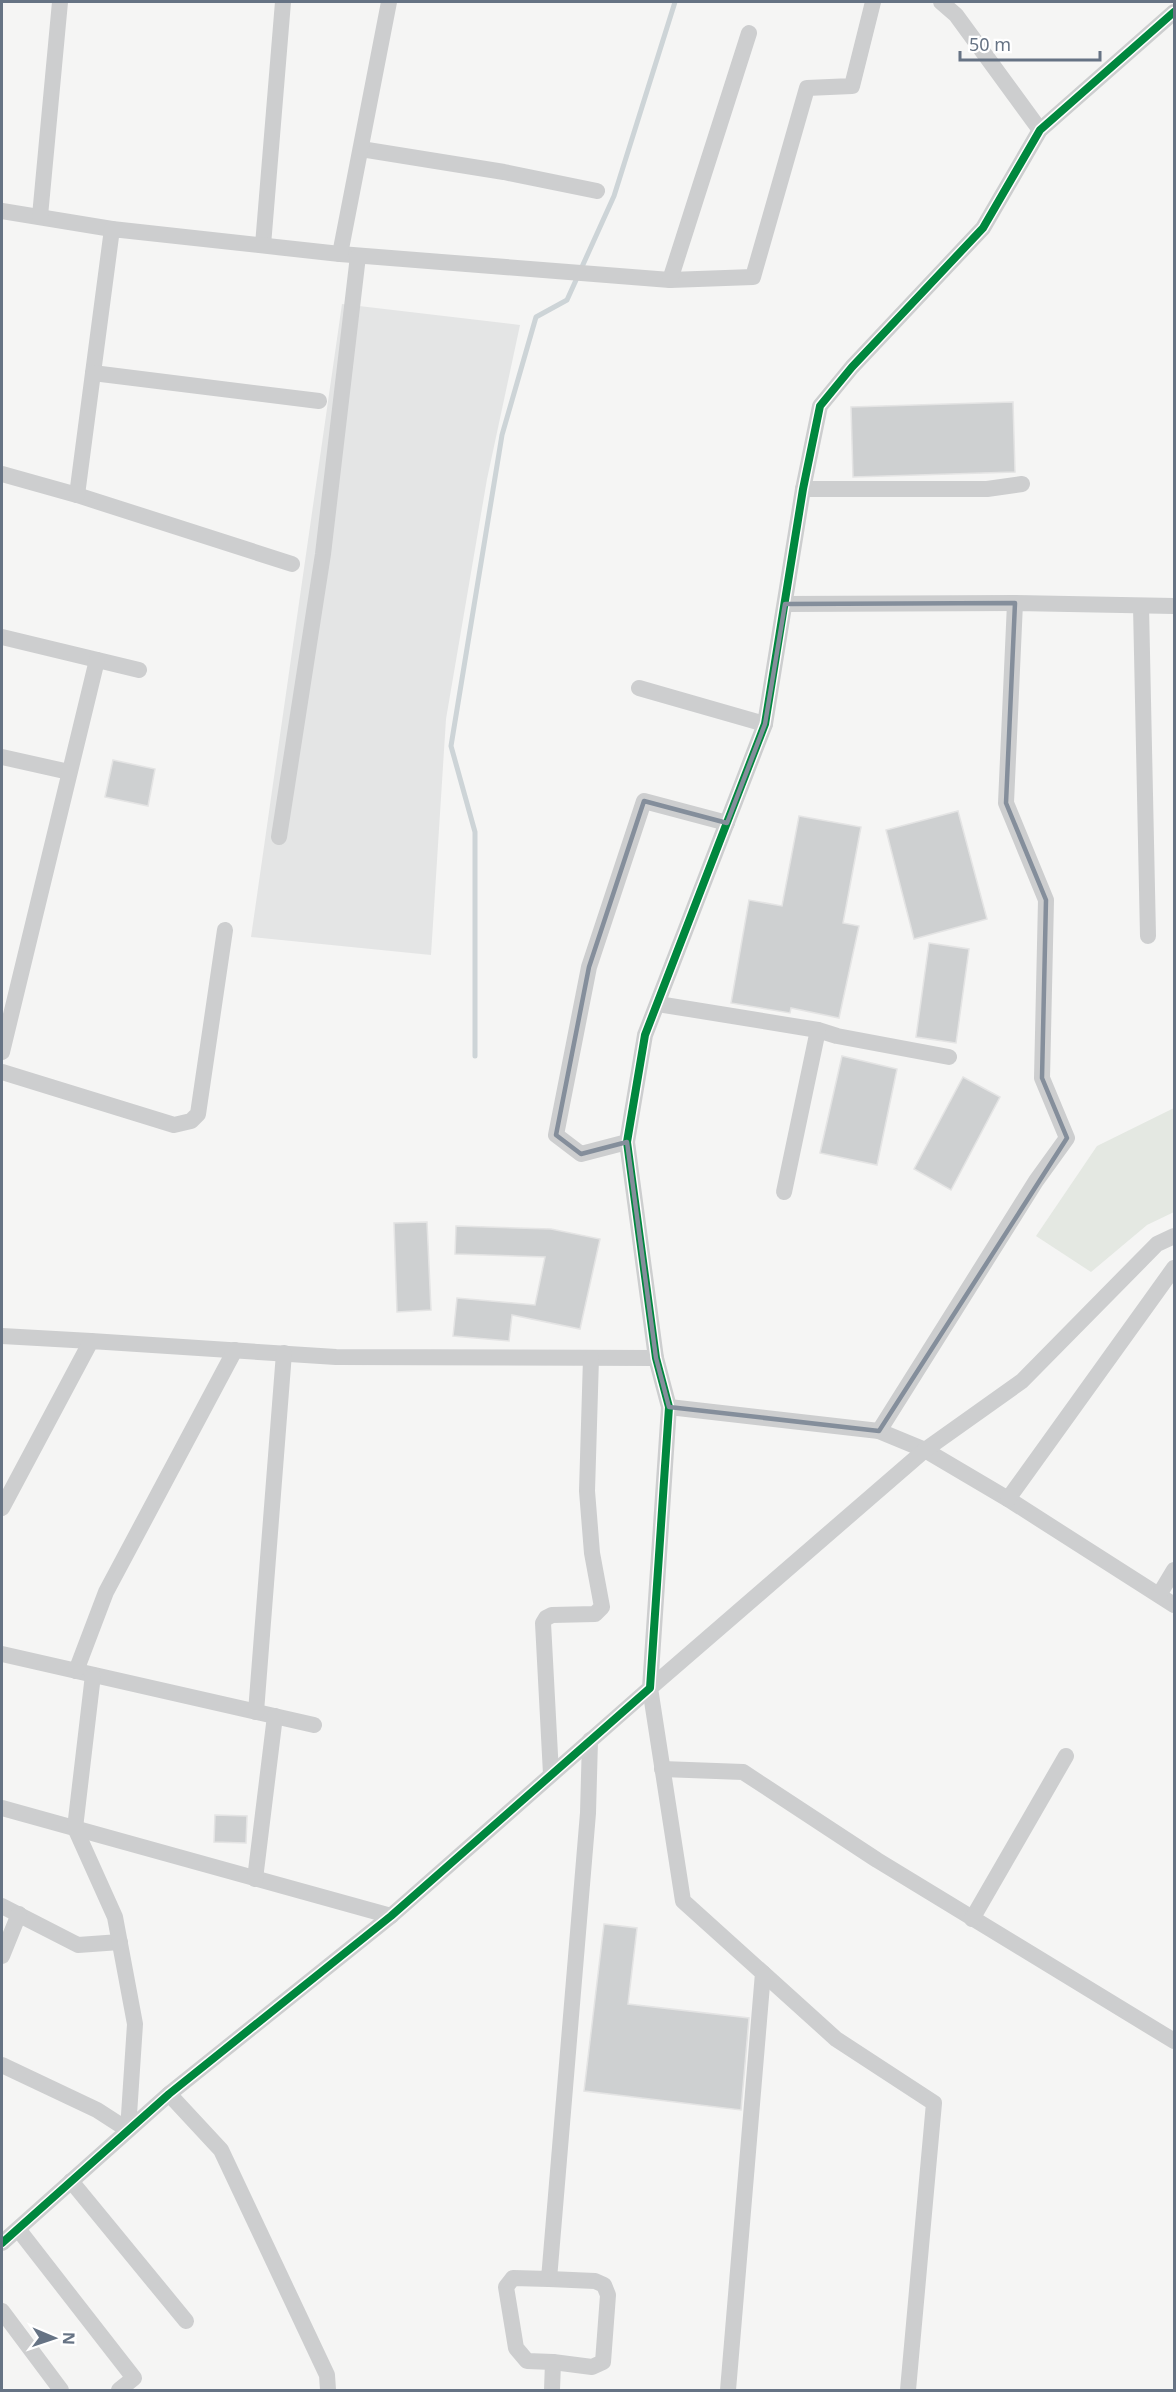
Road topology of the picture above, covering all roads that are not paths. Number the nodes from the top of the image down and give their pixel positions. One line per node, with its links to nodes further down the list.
1 (60, 2): 13 (street)
2 (283, 2): 15 (street)
3 (389, 2): 10 (street)
4 (873, 2): 18 (street)
5 (941, 2): 6 (street)
6 (958, 8): 9 (street)
7 (1174, 12): 9 (street)
8 (749, 33): 18 (street)
9 (1040, 130): 23 (street)
10 (361, 149): 11 (street); 16 (street)
11 (597, 191)
12 (2, 211): 13 (street)
13 (40, 216): 14 (street)
14 (112, 229): 15 (street); 19 (street)
15 (263, 245): 16 (street)
16 (340, 254): 17 (street)
17 (358, 255): 18 (street); 38 (street)
18 (670, 280)
19 (93, 373): 20 (street); 24 (street)
20 (319, 401)
21 (2, 474): 24 (street)
22 (1022, 484): 23 (street)
23 (803, 489): 27 (street)
24 (77, 495): 25 (street)
25 (292, 564)
26 (1015, 603): 27 (street); 28 (street); 57 (street)
27 (784, 604): 34 (street)
28 (1141, 606): 29 (street); 40 (street)
29 (1174, 606)
30 (2, 637): 31 (street)
31 (97, 660): 32 (street); 36 (street)
32 (139, 670)
33 (639, 688): 34 (street)
34 (765, 724): 37 (street)
35 (2, 757): 36 (street)
36 (69, 772): 43 (street)
37 (727, 823): 41 (street); 46 (street)
38 (279, 837)
39 (225, 930): 45 (street)
40 (1148, 936)
41 (658, 1004): 42 (street); 46 (street)
42 (818, 1030): 44 (street); 47 (street)
43 (2, 1052)
44 (949, 1057)
45 (2, 1072)
46 (627, 1142): 55 (street)
47 (784, 1192)
48 (1174, 1236): 58 (street)
49 (1174, 1268): 59 (street)
50 (2, 1336): 51 (street)
51 (91, 1341): 52 (street); 60 (street)
52 (235, 1350): 53 (street); 65 (street)
53 (284, 1353): 54 (street); 68 (street)
54 (591, 1358): 55 (street); 74 (street)
55 (656, 1358): 56 (street)
56 (669, 1407): 57 (street); 67 (street)
57 (879, 1431): 58 (street)
58 (925, 1450): 59 (street); 67 (street)
59 (1008, 1499): 62 (street)
60 (2, 1509)
61 (1174, 1569): 62 (street)
62 (1159, 1595): 63 (street)
63 (1174, 1605)
64 (2, 1654): 65 (street)
65 (76, 1671): 66 (street)
66 (93, 1675): 68 (street); 76 (street)
67 (650, 1688): 71 (street); 73 (street)
68 (256, 1712): 69 (street)
69 (274, 1716): 70 (street); 77 (street)
70 (314, 1725)
71 (590, 1740): 74 (street); 92 (street)
72 (1066, 1756): 81 (street)
73 (662, 1769): 81 (street); 84 (street)
74 (551, 1774): 80 (street)
75 (2, 1808): 76 (street)
76 (75, 1828): 77 (street); 82 (street)
77 (255, 1879): 80 (street)
78 (2, 1906): 79 (street)
79 (19, 1914): 82 (street); 83 (street)
80 (391, 1916): 87 (street)
81 (972, 1918): 85 (street)
82 (120, 1942): 88 (street)
83 (2, 1956)
84 (763, 1972): 100 (street); 101 (street)
85 (1174, 2041)
86 (2, 2065): 88 (street)
87 (168, 2094): 88 (street); 98 (street)
88 (128, 2130): 89 (street)
89 (71, 2181): 90 (street); 94 (street)
90 (18, 2229): 91 (street); 97 (street)
91 (2, 2243)
92 (549, 2279): 95 (street); 95 (street)
93 (2, 2311): 96 (street)
94 (186, 2321)
95 (553, 2362): 99 (street)
96 (61, 2391)
97 (119, 2391)
98 (328, 2391)
99 (552, 2391)
100 (728, 2391)
101 (908, 2391)

